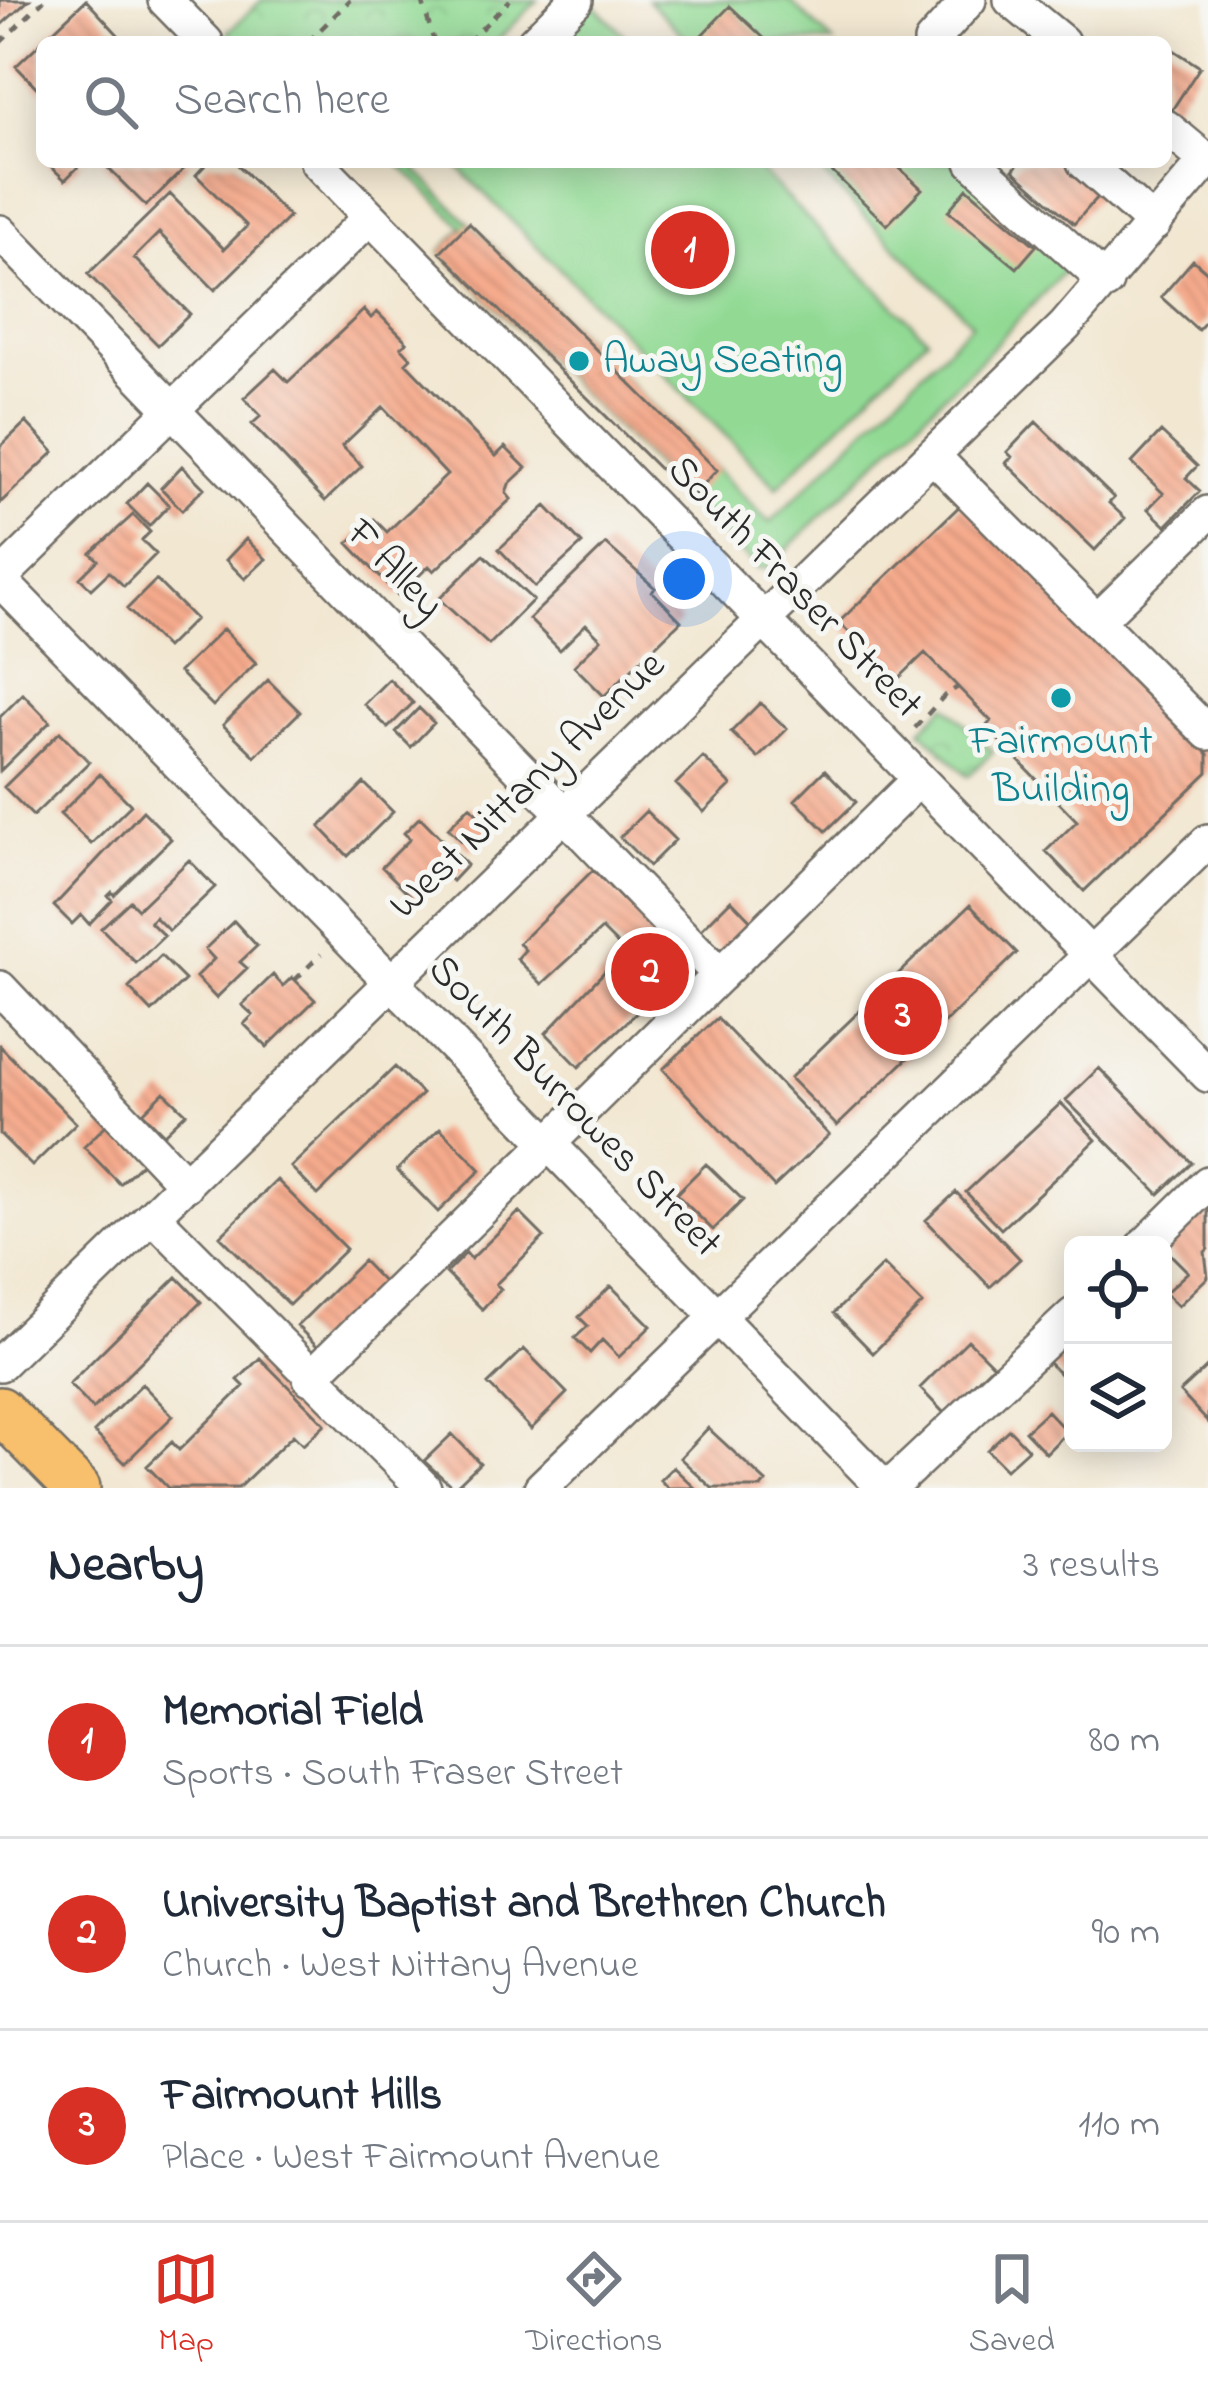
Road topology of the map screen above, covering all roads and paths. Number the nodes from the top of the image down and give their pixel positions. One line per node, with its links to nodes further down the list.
1 (44, 0): 16 (path)
2 (165, 0): 9 (street)
3 (350, 0): 10 (path)
4 (422, 0): 11 (path)
5 (510, 0): 12 (path)
6 (576, 0): 13 (street)
7 (969, 0): 14 (street)
8 (1011, 0): 15 (street)
9 (200, 36)
10 (314, 36)
11 (432, 36)
12 (474, 36)
13 (540, 36)
14 (941, 36)
15 (1055, 36)
16 (0, 43)
17 (1172, 132): 18 (street)
18 (1208, 161): 23 (street, West Nittany Avenue)
19 (323, 168): 22 (street, South Fraser Street)
20 (980, 168): 25 (street)
21 (1091, 168): 23 (street)
22 (370, 217): 26 (street); 31 (street, South Fraser Street)
23 (1154, 224): 25 (street, West Nittany Avenue)
24 (0, 232): 26 (street, F Alley)
25 (1106, 282): 27 (street, West Nittany Avenue)
26 (173, 409): 29 (street); 36 (street, F Alley)
27 (933, 456): 30 (street); 31 (street, West Nittany Avenue)
28 (1208, 513): 30 (street)
29 (0, 579): 42 (street, South Burrowes Street)
30 (1098, 620): 34 (street)
31 (764, 621): 35 (street, South Fraser Street); 36 (street, West Nittany Avenue)
32 (958, 687): 33 (path)
33 (911, 732)
34 (1208, 733)
35 (918, 780): 39 (street, South Fraser Street); 40 (street)
36 (563, 814): 40 (street, F Alley); 42 (street, West Nittany Avenue)
37 (1208, 842): 39 (street)
38 (322, 952): 41 (path)
39 (1091, 955): 44 (street, South Fraser Street); 50 (street)
40 (720, 975): 45 (street)
41 (295, 980)
42 (391, 983): 45 (street, South Burrowes Street); 47 (street, West Nittany Avenue)
43 (0, 988): 47 (street)
44 (1208, 1075)
45 (547, 1145): 50 (street, South Burrowes Street); 53 (street)
46 (1208, 1184): 49 (street)
47 (186, 1185): 48 (street, West Nittany Avenue)
48 (153, 1216): 52 (street, West Nittany Avenue); 53 (street)
49 (1154, 1236)
50 (717, 1319): 57 (street); 58 (street, South Burrowes Street)
51 (1064, 1323): 58 (street)
52 (0, 1364)
53 (310, 1378): 56 (street)
54 (0, 1410): 55 (main road)
55 (77, 1488)
56 (424, 1488)
57 (541, 1488)
58 (886, 1488)

